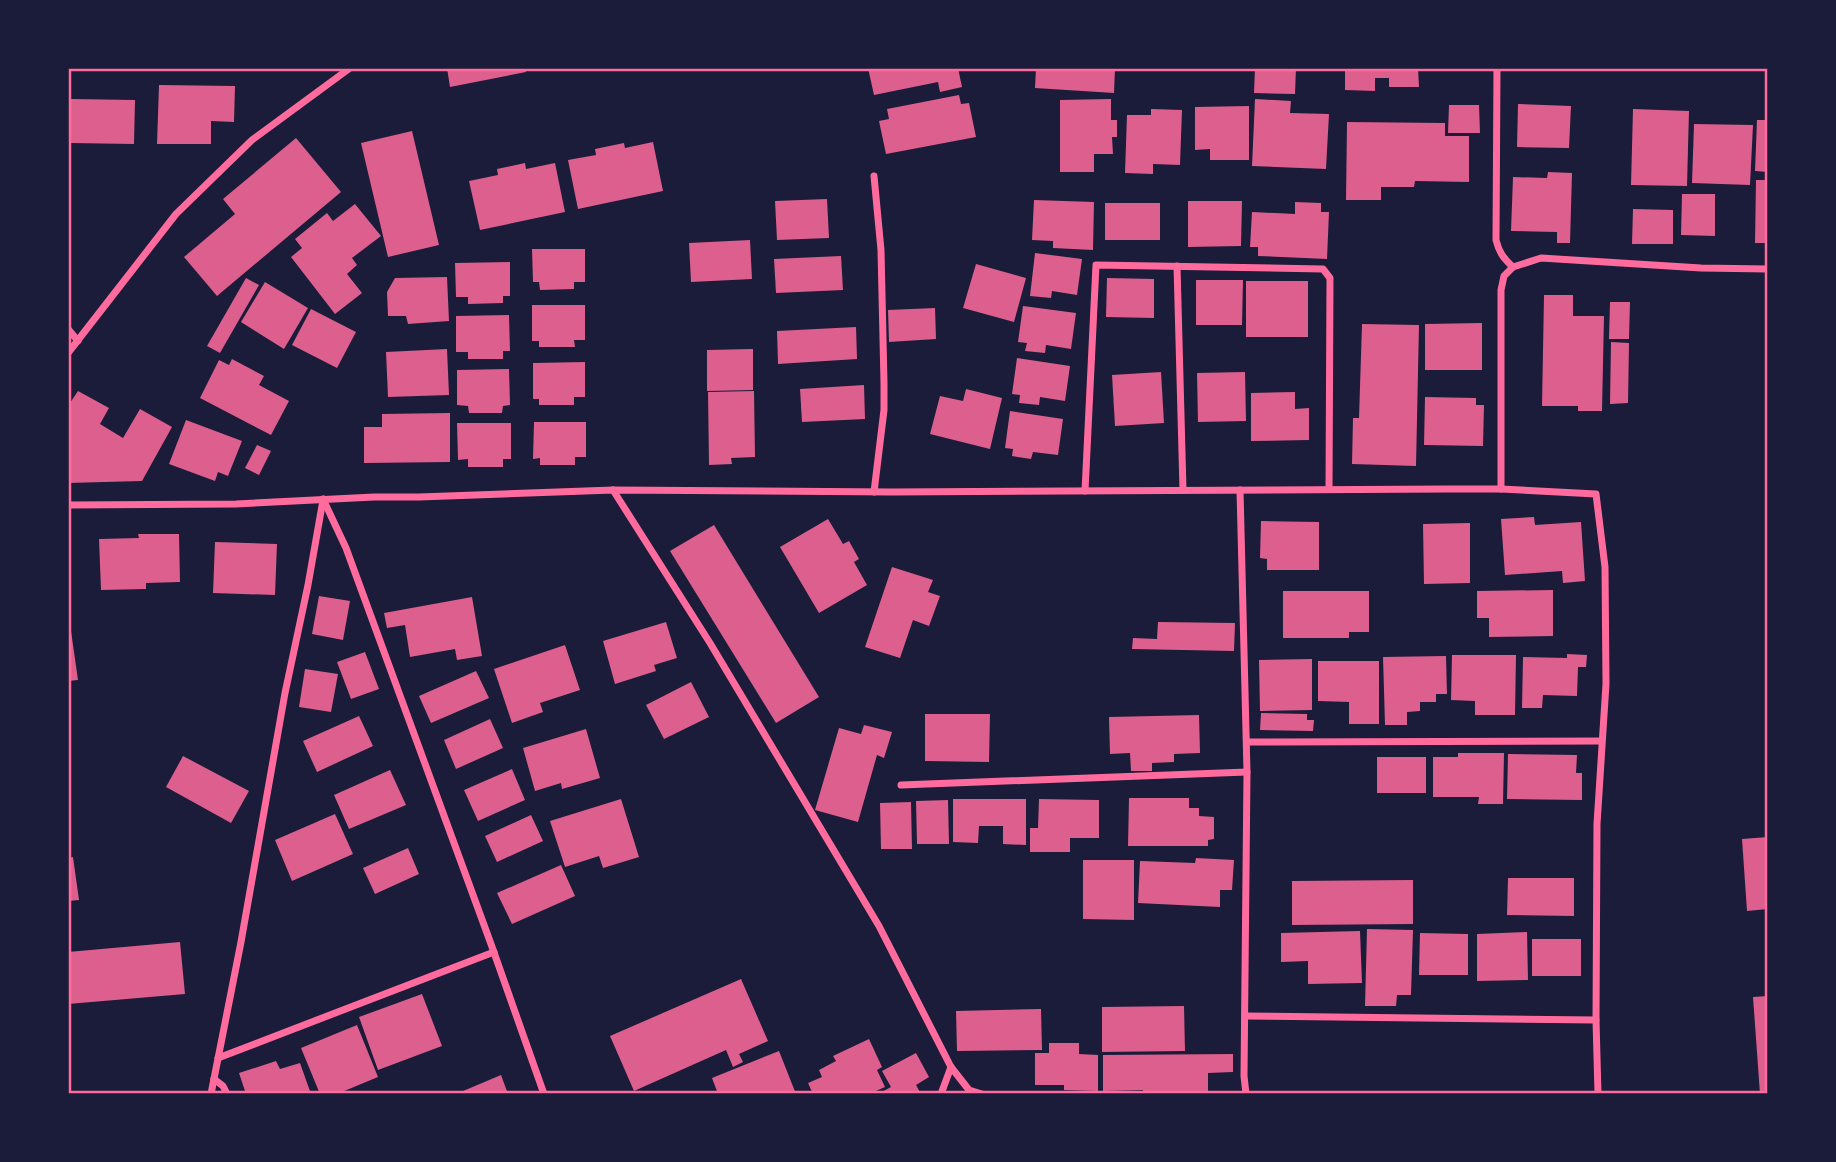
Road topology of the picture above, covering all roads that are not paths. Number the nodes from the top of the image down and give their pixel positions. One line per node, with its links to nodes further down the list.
1 (350, 68): 8 (street)
2 (1497, 68): 5 (street)
3 (874, 177): 16 (street)
4 (1177, 267): 10 (street); 13 (street); 15 (street)
5 (1513, 267): 6 (street); 11 (street)
6 (1768, 270)
7 (68, 329): 8 (street)
8 (78, 341): 9 (street)
9 (68, 354)
10 (1329, 489): 11 (street); 14 (street)
11 (1501, 489): 19 (street)
12 (613, 490): 16 (street); 17 (street); 27 (street)
13 (1183, 490): 14 (street); 15 (street)
14 (1240, 490): 20 (street)
15 (1085, 491): 16 (street)
16 (874, 492)
17 (323, 499): 18 (street); 23 (street); 26 (street)
18 (68, 505)
19 (1601, 741): 20 (street); 25 (street)
20 (1247, 742): 21 (street)
21 (1247, 772): 22 (street); 24 (street)
22 (901, 785)
23 (494, 952): 26 (street); 31 (street)
24 (1245, 1016): 25 (street); 34 (street)
25 (1596, 1020): 35 (street)
26 (218, 1058): 28 (street)
27 (951, 1067): 32 (street); 33 (street)
28 (214, 1079): 29 (street); 30 (street)
29 (211, 1094)
30 (227, 1094)
31 (544, 1094)
32 (941, 1094)
33 (982, 1094)
34 (1246, 1094)
35 (1598, 1094)

